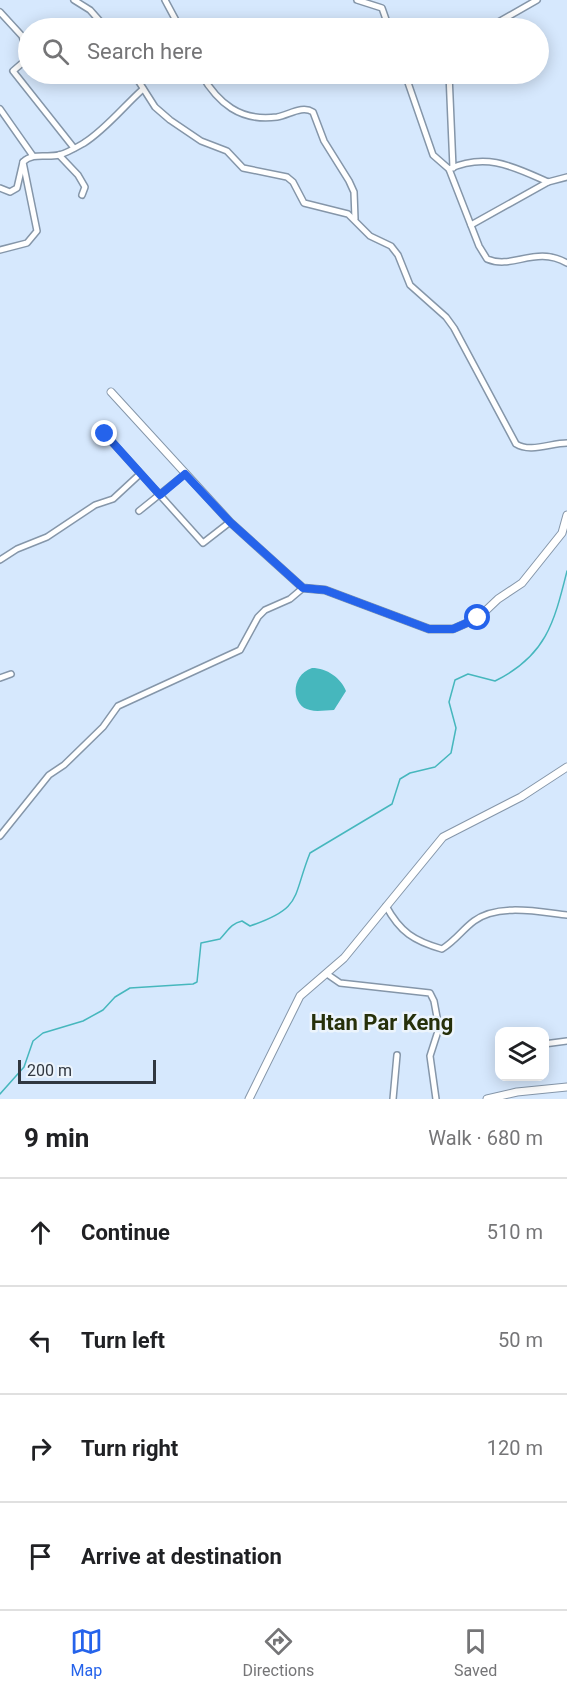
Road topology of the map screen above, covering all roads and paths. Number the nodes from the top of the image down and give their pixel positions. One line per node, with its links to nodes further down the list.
1 (74, 0): 8 (street)
2 (165, 0): 9 (street)
3 (357, 0): 6 (street)
4 (383, 0): 6 (street)
5 (537, 0): 11 (street)
6 (382, 8): 10 (street)
7 (0, 12): 12 (street)
8 (97, 18)
9 (175, 18)
10 (386, 18)
11 (506, 18)
12 (18, 32)
13 (18, 66): 14 (street)
14 (18, 77)
15 (23, 84): 22 (street)
16 (140, 84): 20 (street)
17 (208, 84): 31 (street)
18 (408, 84): 26 (street)
19 (449, 84): 26 (street)
20 (143, 89): 22 (street); 31 (street)
21 (0, 109): 24 (street)
22 (74, 148): 23 (street)
23 (59, 155): 24 (street); 30 (street)
24 (33, 156): 25 (street)
25 (22, 162): 29 (street); 33 (street)
26 (451, 169): 28 (street); 32 (street)
27 (567, 177): 28 (street)
28 (548, 182): 32 (street)
29 (0, 188)
30 (82, 195)
31 (356, 221): 37 (street)
32 (471, 225): 34 (street)
33 (0, 250)
34 (567, 263)
35 (111, 392): 39 (street)
36 (105, 434): 38 (street)
37 (567, 443)
38 (140, 474): 40 (street); 44 (street)
39 (185, 474): 40 (street); 43 (street)
40 (160, 495): 41 (street); 43 (street)
41 (139, 511)
42 (567, 514): 45 (street)
43 (230, 522): 45 (street)
44 (0, 560)
45 (303, 588): 49 (street)
46 (11, 674): 47 (street)
47 (0, 678)
48 (567, 766): 50 (street)
49 (0, 836)
50 (386, 906): 51 (street); 52 (street)
51 (567, 915)
52 (327, 974): 57 (street); 59 (street)
53 (567, 1041): 54 (street)
54 (549, 1043)
55 (397, 1055): 58 (street)
56 (567, 1087): 60 (street)
57 (249, 1099)
58 (393, 1099)
59 (436, 1099)
60 (487, 1099)

